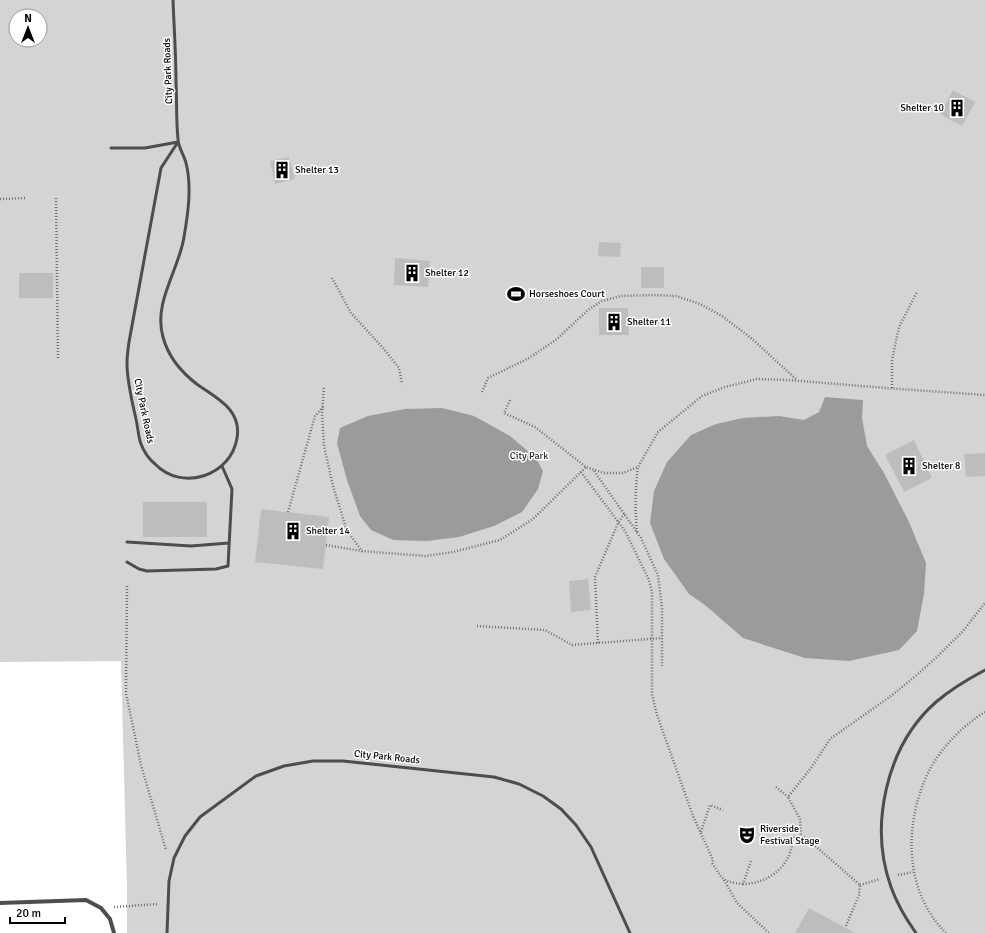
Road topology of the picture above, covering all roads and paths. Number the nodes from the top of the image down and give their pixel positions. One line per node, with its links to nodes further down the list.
1 (173, 0): 2 (lane, City Park Roads)
2 (178, 142): 3 (lane); 18 (lane, City Park Roads); 18 (lane, City Park Roads)
3 (111, 148)
4 (28, 198): 6 (path)
5 (56, 198): 9 (path)
6 (0, 199)
7 (332, 278): 11 (path)
8 (918, 292): 13 (path)
9 (58, 360)
10 (797, 380): 13 (path); 14 (path); 20 (path)
11 (402, 384)
12 (324, 388): 17 (path)
13 (892, 388): 15 (path)
14 (482, 392)
15 (985, 395)
16 (510, 400): 19 (path)
17 (323, 407): 23 (path); 30 (path)
18 (222, 466): 28 (lane)
19 (586, 467): 21 (path); 22 (path)
20 (638, 467): 21 (path); 26 (path)
21 (594, 470): 24 (path)
22 (581, 472): 25 (path); 30 (path)
23 (288, 512)
24 (625, 513): 25 (path); 26 (path)
25 (618, 522): 35 (path); 37 (path)
26 (637, 532): 36 (path)
27 (127, 542): 28 (lane)
28 (229, 543): 31 (lane)
29 (326, 545): 30 (path)
30 (362, 551)
31 (127, 562)
32 (127, 586): 47 (path)
33 (985, 602): 42 (path)
34 (477, 626): 37 (path)
35 (652, 638): 36 (path); 37 (path); 44 (path)
36 (662, 638): 38 (path)
37 (598, 643)
38 (662, 666)
39 (985, 670): 49 (lane)
40 (985, 712): 48 (path)
41 (776, 787): 42 (path)
42 (788, 797): 45 (path)
43 (723, 810): 44 (path)
44 (701, 833): 50 (path)
45 (802, 837): 51 (path); 52 (path)
46 (751, 861): 51 (path)
47 (172, 868): 54 (lane, City Park Roads); 59 (lane, City Park Roads)
48 (913, 872): 49 (path); 62 (path)
49 (889, 877): 52 (path); 61 (lane)
50 (724, 880): 51 (path); 60 (path)
51 (743, 884)
52 (860, 885): 56 (path)
53 (0, 902): 55 (street)
54 (168, 904): 55 (path); 58 (lane, City Park Roads)
55 (101, 908): 57 (street)
56 (846, 926)
57 (114, 933)
58 (167, 933)
59 (630, 933)
60 (769, 933)
61 (916, 933)
62 (946, 933)

